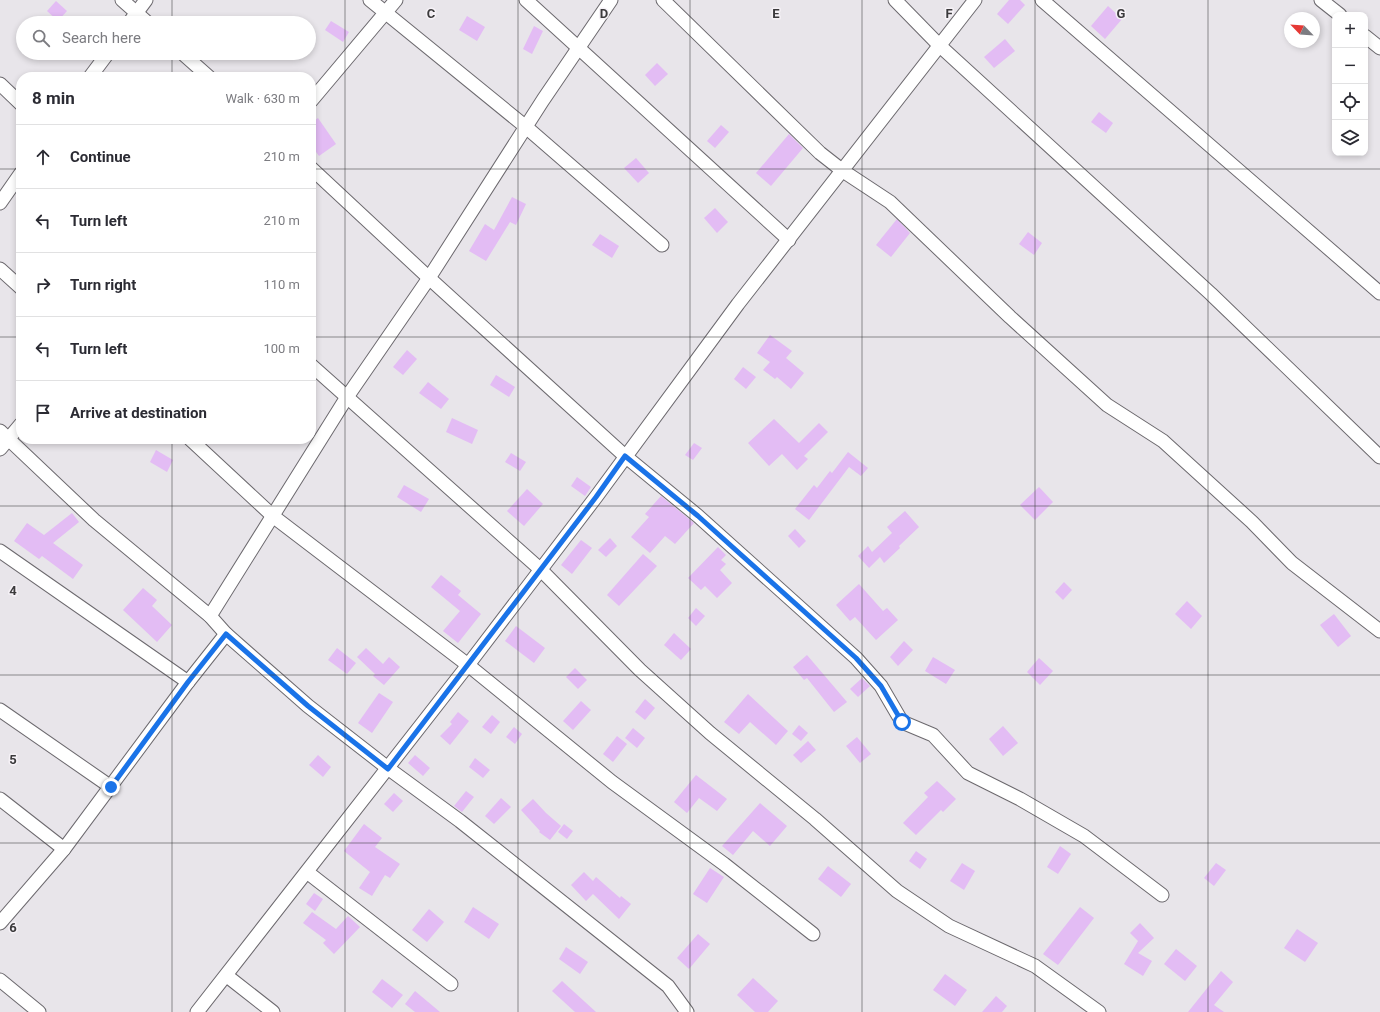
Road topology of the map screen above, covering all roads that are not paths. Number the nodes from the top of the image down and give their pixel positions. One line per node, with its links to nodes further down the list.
1 (122, 0): 14 (street)
2 (146, 0): 15 (street)
3 (370, 0): 13 (street)
4 (396, 0): 13 (street)
5 (526, 0): 18 (street)
6 (610, 0): 18 (street)
7 (663, 0): 28 (street)
8 (895, 0): 17 (street)
9 (975, 0): 17 (street)
10 (1042, 0): 37 (street)
11 (1321, 0): 12 (street)
12 (1336, 12)
13 (384, 13): 25 (street); 27 (street)
14 (132, 16)
15 (134, 16)
16 (1368, 38): 19 (street)
17 (940, 46): 28 (street); 45 (street)
18 (578, 48): 27 (street); 32 (street)
19 (1380, 48)
20 (103, 60): 22 (street)
21 (190, 60): 23 (street)
22 (94, 72)
23 (203, 72)
24 (0, 84): 26 (street)
25 (316, 95)
26 (16, 99)
27 (526, 127): 33 (street); 35 (street)
28 (843, 172): 32 (street); 50 (street)
29 (316, 173): 35 (street)
30 (16, 180): 31 (street)
31 (0, 203)
32 (789, 240): 44 (street)
33 (662, 244)
34 (0, 269): 36 (street)
35 (429, 278): 39 (street); 44 (street)
36 (16, 283)
37 (1380, 292)
38 (316, 370): 39 (street)
39 (347, 398): 46 (street); 48 (street)
40 (16, 427): 41 (street)
41 (4, 434): 43 (street); 49 (street)
42 (195, 444): 46 (street)
43 (0, 449)
44 (625, 456): 48 (street); 60 (street)
45 (1380, 457)
46 (274, 517): 49 (street); 52 (street)
47 (0, 551): 53 (street)
48 (540, 569): 52 (street); 70 (street)
49 (210, 616): 51 (street)
50 (1380, 631)
51 (226, 634): 53 (street); 55 (street)
52 (468, 665): 55 (street); 62 (street)
53 (188, 682): 56 (street)
54 (0, 710): 56 (street)
55 (388, 769): 59 (street); 69 (street)
56 (111, 787): 58 (street)
57 (0, 799): 58 (street)
58 (64, 849): 61 (street)
59 (307, 872): 63 (street); 65 (street)
60 (1162, 895)
61 (0, 923)
62 (813, 934)
63 (227, 976): 67 (street); 68 (street)
64 (0, 980): 66 (street)
65 (451, 984)
66 (39, 1012)
67 (197, 1012)
68 (273, 1012)
69 (687, 1012)
70 (1099, 1012)

